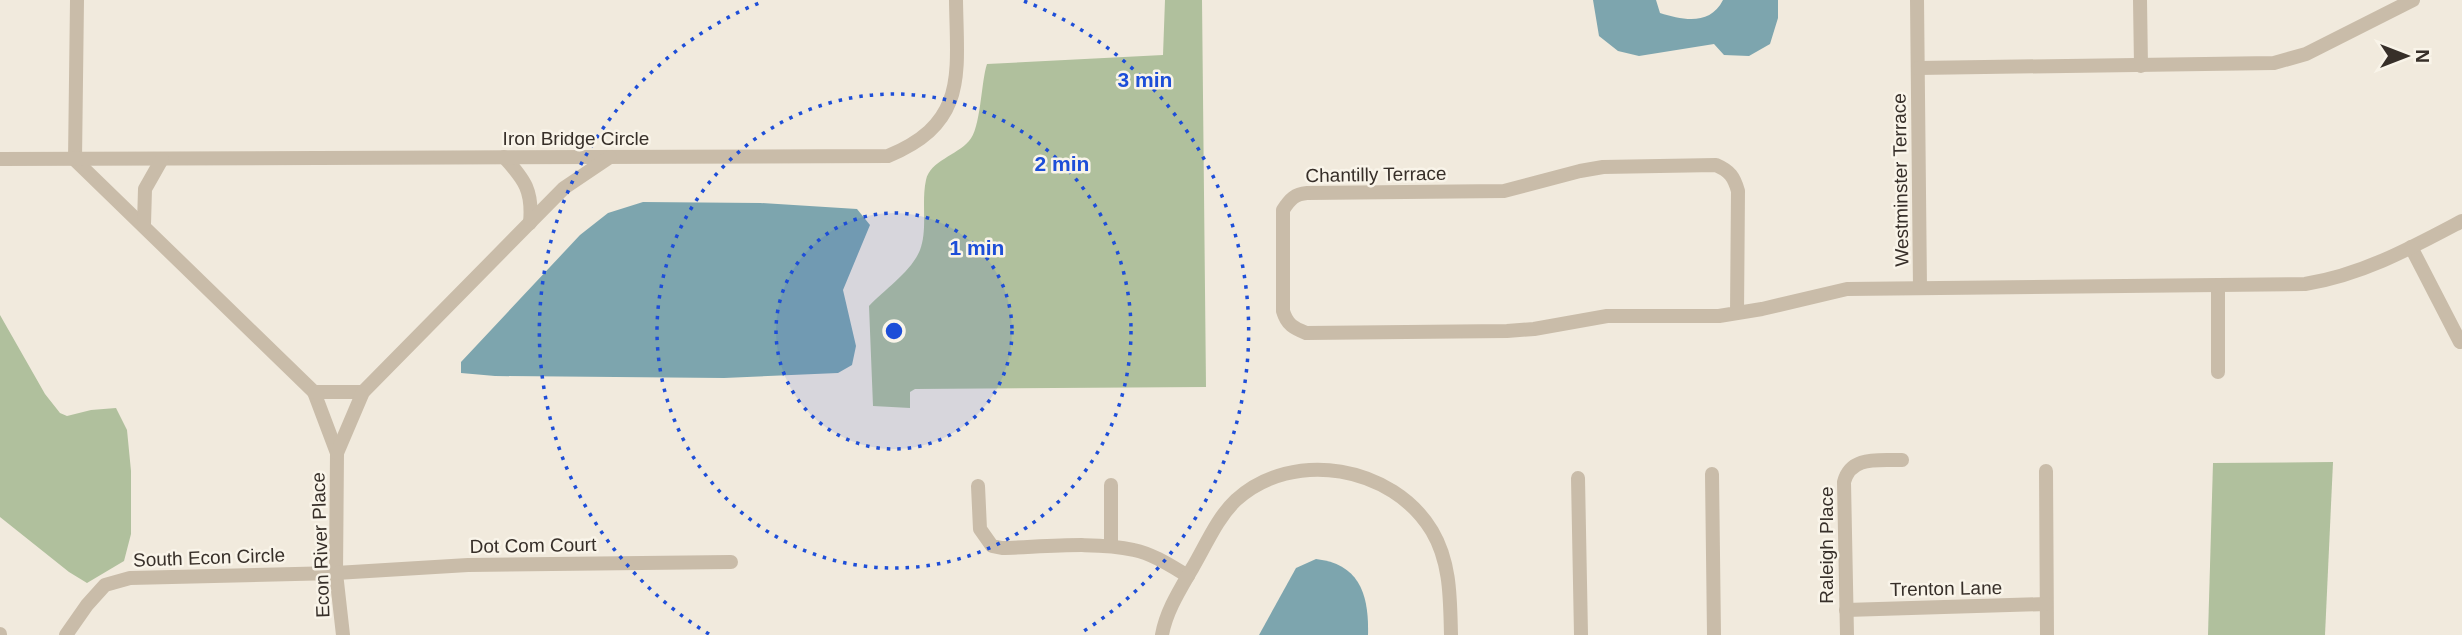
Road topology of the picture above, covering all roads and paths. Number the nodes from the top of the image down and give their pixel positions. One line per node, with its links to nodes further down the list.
1 (77, 0): 12 (street)
2 (956, 0): 8 (street, Iron Bridge Circle)
3 (1917, 0): 7 (street)
4 (2140, 0): 6 (street)
5 (2413, 0): 6 (street, Westminster Terrace)
6 (2141, 66): 7 (street, Westminster Terrace)
7 (1918, 68): 18 (street, Westminster Terrace)
8 (611, 156): 9 (street, Iron Bridge Circle); 14 (street)
9 (504, 157): 11 (street, Iron Bridge Circle); 14 (street)
10 (0, 159): 12 (street, Iron Bridge Circle)
11 (162, 159): 12 (street, Iron Bridge Circle); 15 (street)
12 (75, 160): 15 (street)
13 (2462, 221): 16 (street, Westminster Terrace)
14 (530, 223): 23 (street)
15 (144, 224): 22 (street)
16 (2411, 247): 17 (street, Westminster Terrace); 20 (street)
17 (2218, 286): 18 (street, Westminster Terrace); 21 (street)
18 (1920, 288): 19 (street, Chantilly Terrace)
19 (1737, 313): 19 (street, Chantilly Terrace)
20 (2460, 342)
21 (2218, 372)
22 (314, 392): 23 (street); 24 (street)
23 (363, 392): 24 (street)
24 (337, 453): 33 (street, Econ River Place)
25 (1902, 460): 36 (street, Raleigh Place)
26 (2046, 471): 35 (street)
27 (1712, 474): 42 (street)
28 (1578, 478): 41 (street)
29 (1111, 485): 31 (street)
30 (978, 486): 31 (street)
31 (1111, 546): 34 (street)
32 (732, 562): 33 (street, Dot Com Court)
33 (336, 573): 37 (street, South Econ Circle); 38 (street, Econ River Place)
34 (1188, 576): 39 (street); 40 (street)
35 (2046, 604): 36 (street, Trenton Lane); 44 (street)
36 (1846, 610): 43 (street, Raleigh Place)
37 (66, 635)
38 (343, 635)
39 (1162, 635)
40 (1451, 635)
41 (1581, 635)
42 (1714, 635)
43 (1847, 635)
44 (2047, 635)

